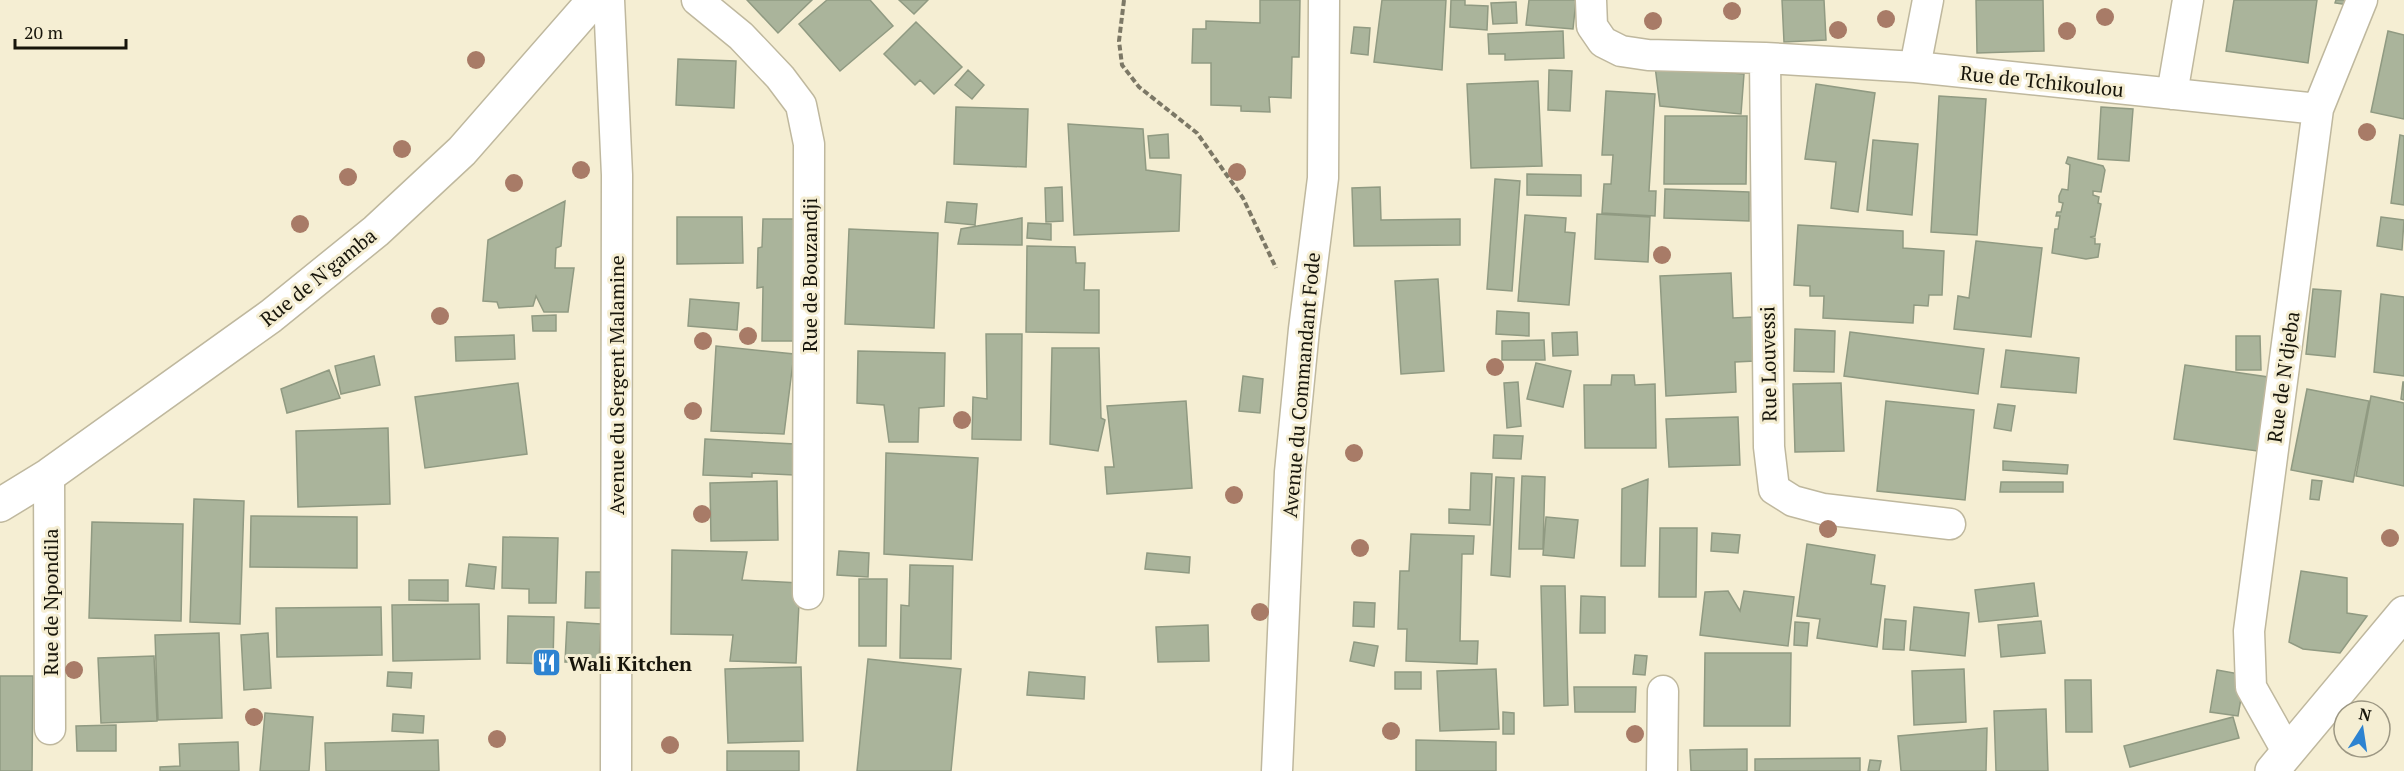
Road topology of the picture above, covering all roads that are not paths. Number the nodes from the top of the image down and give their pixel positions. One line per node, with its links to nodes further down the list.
1 (594, 0): 13 (main road, Rue de N'gamba)
2 (609, 0): 21 (street, Avenue du Sergent Malamine)
3 (697, 0): 16 (street, Rue de Bouzandji)
4 (1324, 0): 22 (street, Avenue du Commandant Fode)
5 (1591, 0): 9 (street, Rue de Tchikoulou)
6 (1928, 0): 10 (street)
7 (2188, 0): 11 (street)
8 (2362, 0): 12 (street, Rue de N'djeba)
9 (1765, 58): 10 (street, Rue de Tchikoulou); 15 (street, Rue Louvessi)
10 (1915, 67): 11 (street, Rue de Tchikoulou)
11 (2172, 94): 12 (street, Rue de Tchikoulou)
12 (2318, 109): 20 (street, Rue de N'djeba)
13 (49, 476): 14 (main road, Rue de N'gamba); 19 (street, Rue de Npondila)
14 (0, 505)
15 (1950, 524)
16 (808, 594)
17 (2404, 613): 20 (main road)
18 (1663, 691): 23 (street)
19 (50, 729)
20 (2280, 762)
21 (616, 771)
22 (1277, 771)
23 (1662, 771)

